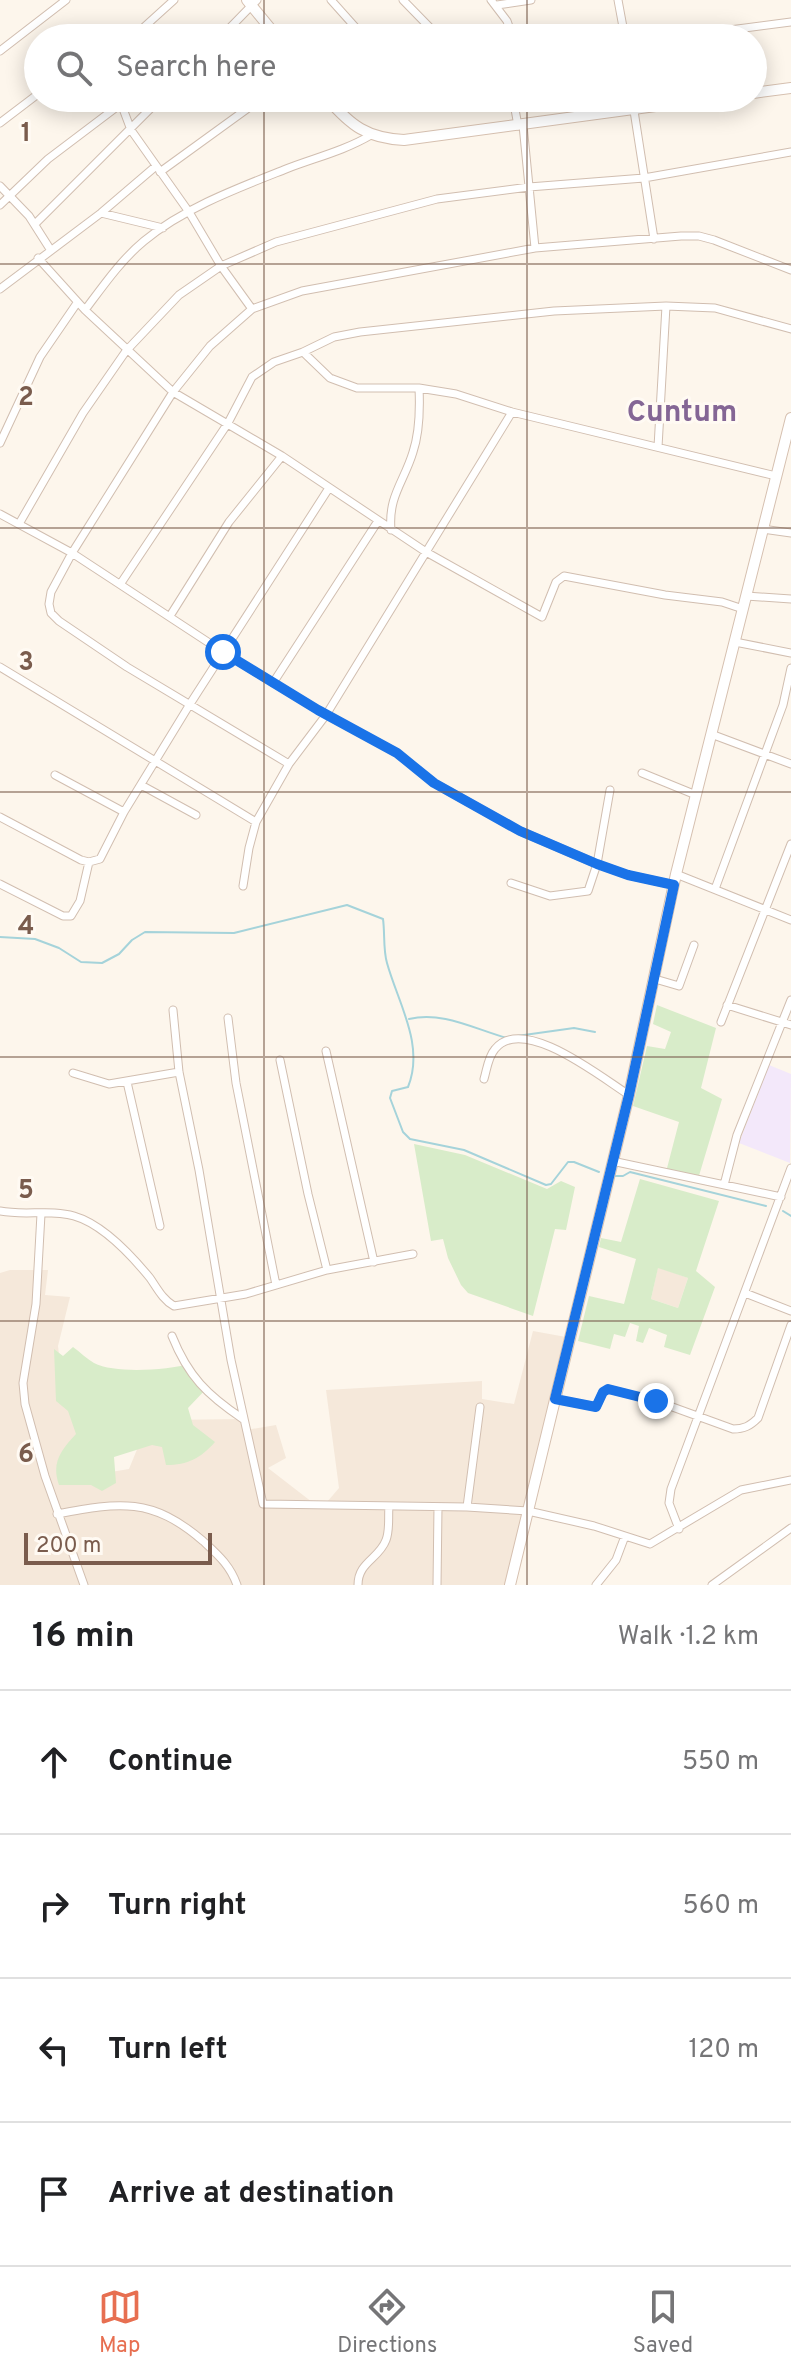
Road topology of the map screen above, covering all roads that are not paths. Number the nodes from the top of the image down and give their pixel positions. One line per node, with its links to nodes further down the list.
1 (66, 0): 10 (street)
2 (174, 0): 11 (street)
3 (331, 0): 14 (street)
4 (403, 0): 15 (street)
5 (531, 0): 8 (street)
6 (618, 0): 17 (street)
7 (252, 2): 12 (street); 13 (main road)
8 (494, 3): 16 (street)
9 (791, 22): 18 (street)
10 (35, 24)
11 (147, 24)
12 (232, 24)
13 (268, 24)
14 (352, 24)
15 (426, 24)
16 (508, 24)
17 (622, 24)
18 (767, 25)
19 (24, 32): 20 (street)
20 (0, 51)
21 (791, 88): 22 (main road)
22 (767, 91)
23 (24, 105): 32 (street)
24 (106, 112): 41 (street)
25 (124, 112): 34 (street)
26 (148, 112): 34 (street)
27 (241, 112): 37 (street)
28 (340, 112): 35 (main road)
29 (516, 112): 33 (street)
30 (592, 112): 33 (main road)
31 (634, 112): 38 (street)
32 (0, 123)
33 (520, 126): 35 (main road); 40 (street)
34 (131, 130): 37 (street); 45 (street)
35 (371, 135): 43 (street)
36 (791, 152): 38 (street)
37 (158, 169): 43 (street); 44 (street)
38 (644, 178): 40 (street); 47 (street)
39 (0, 186): 41 (street)
40 (529, 187): 48 (street); 51 (street)
41 (10, 195): 42 (street); 45 (street)
42 (0, 205)
43 (189, 212): 46 (street); 51 (street)
44 (101, 213): 46 (street); 49 (street)
45 (35, 224): 49 (street)
46 (163, 228): 57 (street)
47 (654, 239): 48 (street); 52 (street)
48 (535, 248): 56 (street)
49 (50, 249): 50 (street)
50 (38, 258): 53 (street); 54 (street)
51 (221, 266): 56 (street); 59 (street)
52 (791, 270)
53 (0, 289)
54 (77, 303): 57 (street); 66 (street)
55 (666, 306): 58 (street); 60 (street); 67 (street)
56 (252, 309): 62 (street)
57 (85, 310): 59 (street)
58 (791, 329)
59 (126, 351): 62 (street); 73 (street)
60 (303, 352): 61 (street); 65 (street)
61 (419, 388): 63 (street); 75 (street)
62 (173, 392): 65 (street); 78 (street)
63 (512, 412): 67 (street); 77 (street)
64 (791, 421): 69 (main road)
65 (228, 423): 68 (street); 79 (street)
66 (0, 443)
67 (658, 447): 69 (street)
68 (282, 456): 70 (street); 83 (street)
69 (776, 476): 74 (main road)
70 (329, 488): 72 (street); 85 (street)
71 (0, 514): 73 (street)
72 (378, 521): 75 (street); 89 (street)
73 (19, 524): 78 (street)
74 (762, 529): 76 (street); 80 (main road)
75 (391, 530): 77 (street)
76 (791, 533)
77 (426, 552): 82 (street); 91 (street)
78 (72, 553): 79 (street); 90 (street)
79 (121, 583): 83 (street)
80 (746, 596): 81 (street); 82 (main road)
81 (791, 599)
82 (743, 609): 84 (main road)
83 (170, 616): 85 (street)
84 (735, 642): 86 (street); 92 (main road)
85 (223, 652): 89 (street); 90 (street)
86 (791, 653)
87 (0, 667): 94 (street)
88 (791, 668): 93 (street)
89 (273, 683): 91 (street)
90 (190, 704): 94 (street); 95 (street)
91 (326, 715): 95 (street); 108 (street)
92 (711, 734): 93 (street); 101 (main road)
93 (765, 754): 96 (street); 113 (street)
94 (156, 761): 99 (street); 105 (street)
95 (289, 764): 105 (street)
96 (791, 764)
97 (642, 773): 101 (street)
98 (55, 775): 102 (street)
99 (141, 785): 102 (street); 103 (street)
100 (610, 790): 108 (street)
101 (696, 795): 109 (main road)
102 (124, 812): 107 (street)
103 (196, 815)
104 (0, 817): 107 (street)
105 (256, 822): 112 (street)
106 (791, 844): 114 (street)
107 (89, 862): 111 (street)
108 (597, 864): 109 (street); 110 (street)
109 (675, 880): 113 (street); 117 (main road)
110 (511, 883)
111 (0, 884)
112 (243, 886)
113 (715, 889): 114 (street)
114 (764, 908): 115 (street); 119 (street)
115 (791, 920)
116 (694, 945): 117 (street)
117 (655, 979): 130 (main road)
118 (791, 1000): 123 (street)
119 (727, 1005): 122 (street); 123 (street)
120 (173, 1010): 126 (street)
121 (228, 1018): 141 (street)
122 (721, 1022)
123 (787, 1024): 133 (street)
124 (326, 1051): 139 (street)
125 (280, 1060): 140 (street)
126 (179, 1072): 129 (street); 143 (street)
127 (73, 1073): 129 (street)
128 (484, 1079): 130 (street)
129 (127, 1082): 137 (street)
130 (629, 1095): 131 (main road)
131 (612, 1161): 133 (street); 147 (main road)
132 (791, 1168): 134 (street)
133 (724, 1185): 134 (street)
134 (781, 1197): 142 (street)
135 (0, 1211): 136 (street)
136 (41, 1214): 143 (street); 156 (street)
137 (160, 1226)
138 (413, 1254): 139 (street)
139 (374, 1262): 140 (street)
140 (327, 1270): 141 (street)
141 (276, 1285): 143 (street)
142 (745, 1293): 144 (street); 149 (street)
143 (221, 1299): 150 (street)
144 (791, 1311)
145 (791, 1325): 149 (street)
146 (172, 1336): 150 (street)
147 (555, 1399): 149 (street); 155 (main road)
148 (480, 1407): 154 (street)
149 (699, 1416): 158 (street)
150 (243, 1419): 152 (street)
151 (791, 1480): 158 (street)
152 (389, 1506): 153 (street); 162 (street)
153 (438, 1507): 154 (street); 163 (street)
154 (467, 1507): 155 (street)
155 (528, 1511): 159 (street); 164 (main road)
156 (57, 1514): 160 (street); 161 (street)
157 (791, 1528): 166 (street)
158 (679, 1529): 159 (street)
159 (625, 1536): 165 (street)
160 (82, 1584)
161 (237, 1585)
162 (358, 1585)
163 (437, 1585)
164 (510, 1585)
165 (596, 1585)
166 (712, 1585)

